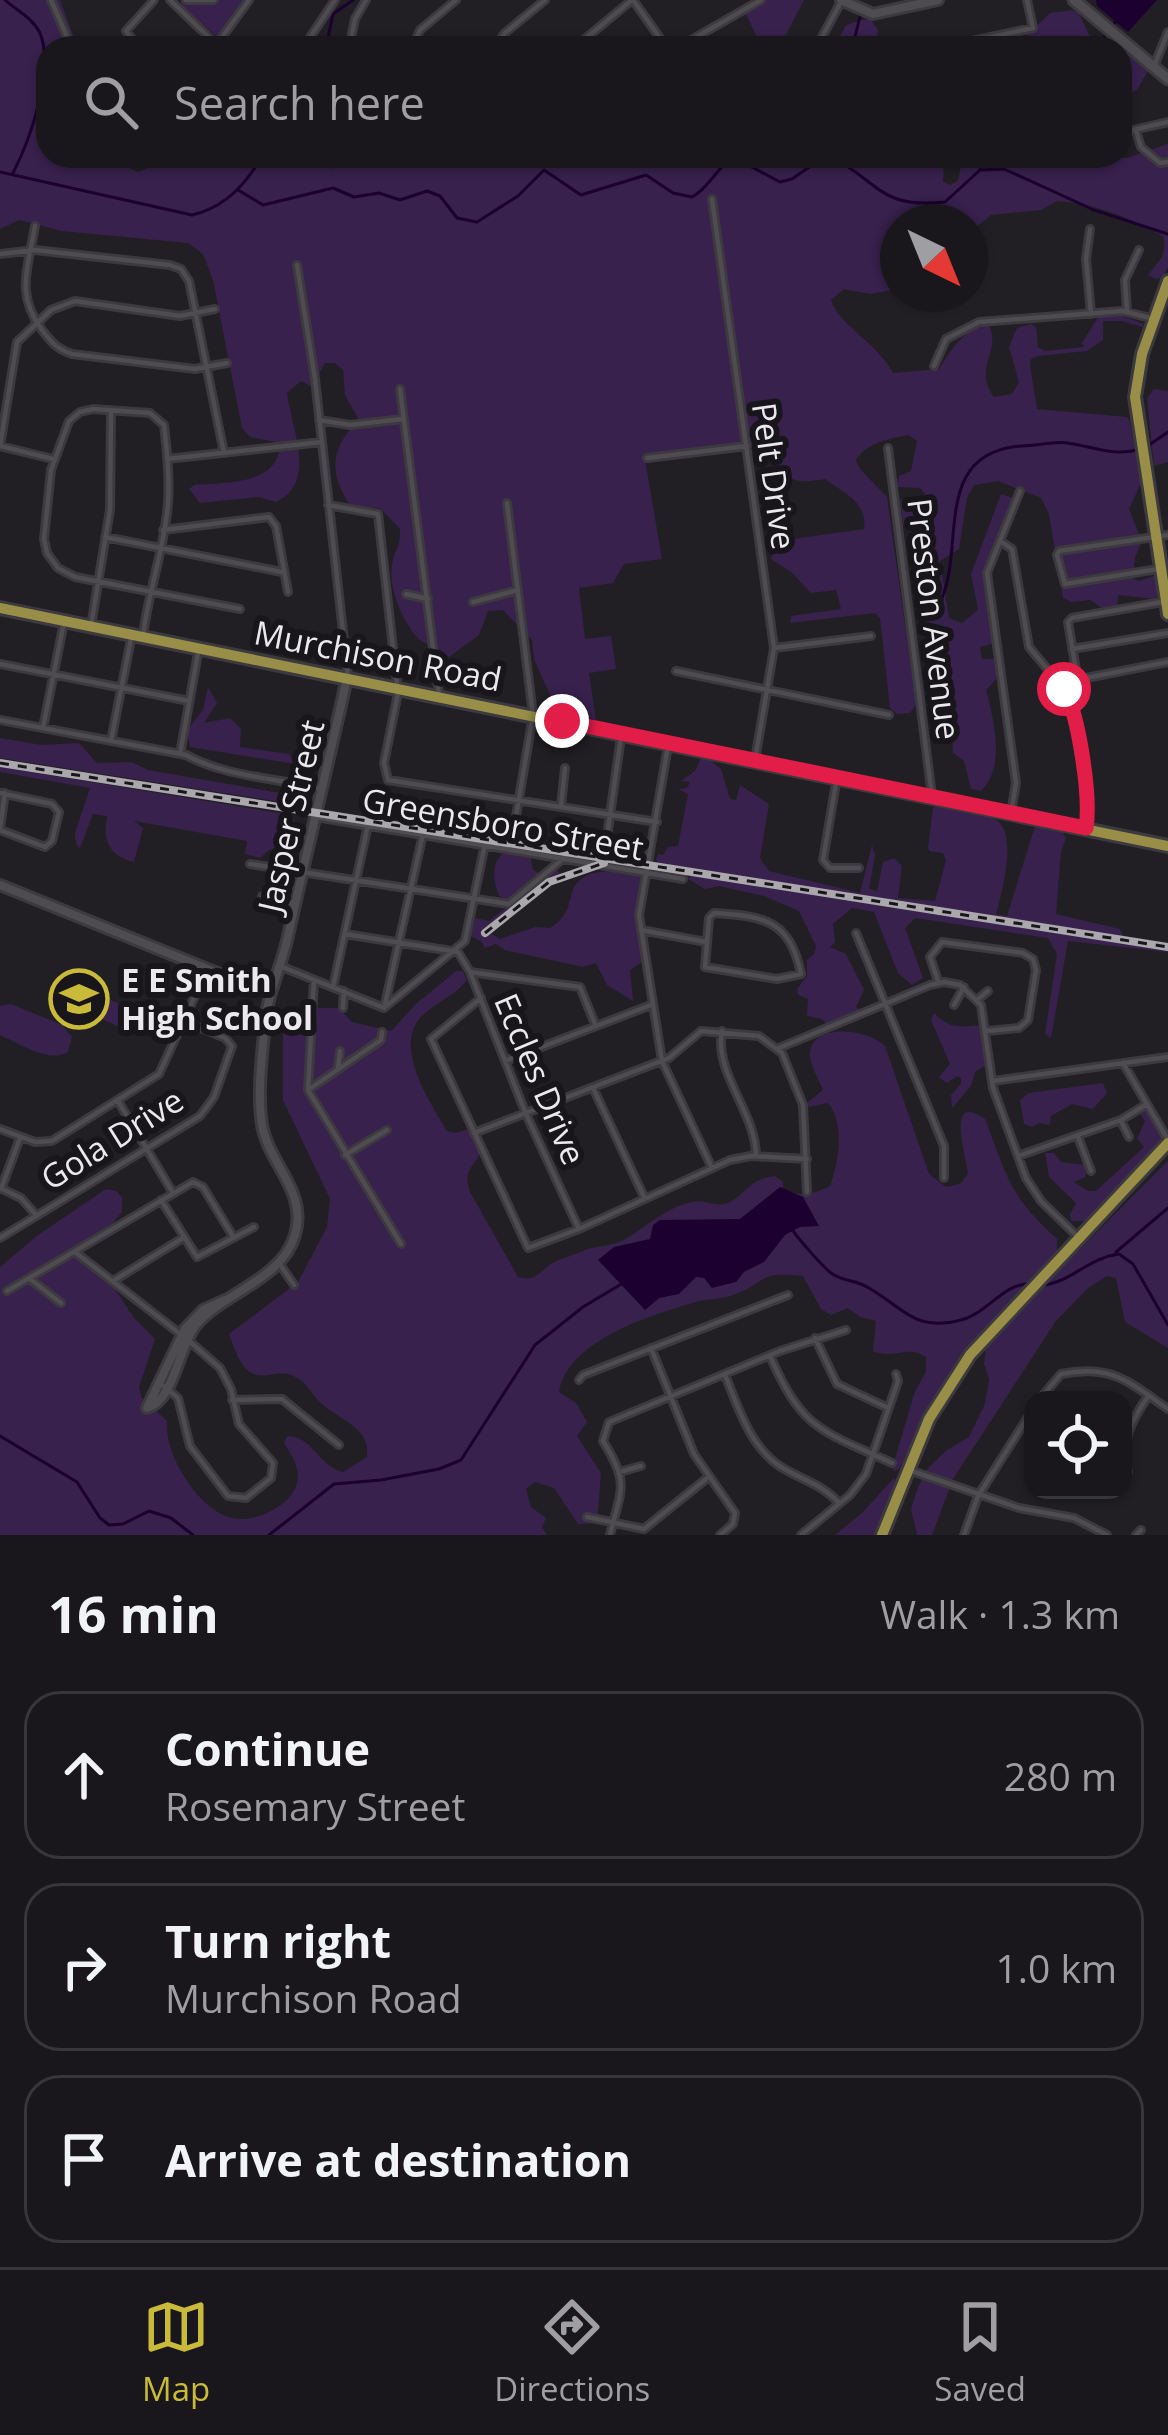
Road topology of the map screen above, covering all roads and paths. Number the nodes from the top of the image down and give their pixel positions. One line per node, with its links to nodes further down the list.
1 (51, 0): 18 (street)
2 (154, 0): 19 (street)
3 (170, 0): 20 (street)
4 (185, 0): 5 (street)
5 (214, 0)
6 (249, 0): 21 (street)
7 (335, 0): 22 (street)
8 (367, 0): 23 (street)
9 (456, 0): 24 (street)
10 (545, 0): 25 (street)
11 (632, 0): 26 (street); 27 (street)
12 (761, 0): 28 (street)
13 (842, 0): 14 (street); 29 (street)
14 (938, 0)
15 (1027, 0): 30 (street)
16 (1075, 0): 31 (main road)
17 (1168, 32): 33 (street)
18 (67, 36)
19 (130, 36)
20 (208, 36)
21 (226, 36)
22 (311, 36)
23 (351, 36)
24 (417, 36)
25 (504, 36)
26 (588, 36)
27 (658, 36)
28 (698, 36)
29 (822, 36)
30 (995, 36)
31 (1117, 36)
32 (1132, 49): 33 (main road)
33 (1153, 67): 34 (main road)
34 (1168, 79)
35 (1168, 122): 36 (street)
36 (1136, 131): 37 (street); 38 (street)
37 (1132, 132)
38 (1168, 162)
39 (712, 199): 62 (street, Pelt Drive)
40 (35, 226): 43 (street)
41 (1090, 229): 49 (street)
42 (1138, 250): 48 (street)
43 (31, 252): 44 (street); 50 (street); 52 (street)
44 (0, 254)
45 (297, 266): 59 (street)
46 (1168, 280): 51 (main road)
47 (215, 309): 50 (street)
48 (1126, 311): 49 (street); 51 (street)
49 (1091, 314): 54 (street)
50 (195, 315): 52 (street); 55 (street)
51 (1154, 319): 73 (main road)
52 (36, 321): 55 (street); 61 (street)
53 (227, 363): 55 (street)
54 (934, 366)
55 (206, 367): 64 (street)
56 (400, 389): 58 (street)
57 (112, 410): 66 (street); 67 (street); 72 (street)
58 (404, 418): 59 (street); 83 (street)
59 (320, 420): 60 (street)
60 (322, 442): 64 (street); 70 (street)
61 (0, 446): 66 (street)
62 (747, 446): 65 (street); 93 (street, Pelt Drive)
63 (888, 448): 119 (street, Preston Avenue)
64 (224, 453): 67 (street)
65 (647, 458)
66 (53, 459): 78 (street)
67 (166, 459): 71 (street)
68 (1020, 491): 74 (street)
69 (507, 503): 79 (street)
70 (328, 505): 100 (street); 102 (street)
71 (163, 530): 75 (street); 77 (street)
72 (105, 536): 75 (street); 78 (street)
73 (1162, 536): 76 (main road); 76 (street)
74 (999, 541): 122 (street); 127 (street)
75 (159, 547): 77 (street); 80 (street)
76 (1160, 568): 86 (main road)
77 (284, 572): 81 (street)
78 (97, 581): 80 (street); 89 (street)
79 (518, 590): 84 (street); 106 (street)
80 (151, 592): 87 (street); 91 (street)
81 (288, 592)
82 (406, 594): 83 (street)
83 (428, 598): 104 (street)
84 (472, 602)
85 (0, 608): 88 (main road, Murchison Road)
86 (1167, 608): 95 (street)
87 (240, 609)
88 (64, 621): 89 (main road, Murchison Road); 99 (street)
89 (91, 626): 91 (main road, Murchison Road)
90 (1168, 633): 95 (street)
91 (137, 636): 94 (main road, Murchison Road); 101 (street)
92 (871, 636): 93 (street)
93 (774, 648): 103 (street, Pelt Drive)
94 (199, 649): 100 (main road, Murchison Road); 105 (street)
95 (1072, 650): 96 (street)
96 (1168, 662)
97 (0, 664): 99 (street)
98 (676, 671): 103 (street)
99 (53, 674): 101 (street); 109 (street)
100 (347, 677): 102 (main road, Murchison Road); 117 (street, Jasper Street)
101 (122, 687): 105 (street); 111 (street)
102 (397, 687): 104 (main road, Murchison Road); 120 (street)
103 (768, 690): 107 (street); 114 (street, Pelt Drive)
104 (439, 695): 106 (main road, Murchison Road)
105 (189, 701): 113 (street)
106 (533, 715): 110 (main road, Murchison Road); 120 (street)
107 (889, 715)
108 (0, 720): 109 (street)
109 (43, 728): 111 (street)
110 (622, 733): 112 (main road, Murchison Road); 123 (street)
111 (111, 741): 113 (street)
112 (668, 743): 114 (main road, Murchison Road); 125 (street)
113 (180, 754): 117 (street)
114 (754, 760): 116 (main road, Murchison Road)
115 (566, 769): 121 (street)
116 (837, 777): 119 (main road, Murchison Road); 136 (street)
117 (322, 790): 124 (street, Jasper Street)
118 (2, 793): 128 (street); 128 (street)
119 (932, 796): 122 (main road, Murchison Road)
120 (518, 800): 121 (street); 130 (street)
121 (561, 806): 123 (street)
122 (1012, 813): 127 (main road, Murchison Road)
123 (610, 814): 125 (street); 133 (street)
124 (316, 817): 126 (street, Greensboro Street); 137 (street, Jasper Street)
125 (656, 822): 138 (street)
126 (368, 825): 129 (street, Greensboro Street); 140 (street)
127 (1086, 828): 132 (main road, Murchison Road)
128 (0, 830)
129 (424, 834): 131 (street, Greensboro Street); 142 (street)
130 (512, 840)
131 (485, 844): 134 (street, Greensboro Street); 144 (street)
132 (1168, 846)
133 (605, 850)
134 (565, 856): 138 (street, Greensboro Street); 144 (street)
135 (250, 864): 137 (street)
136 (859, 868)
137 (302, 871): 140 (street); 145 (street, Jasper Street)
138 (649, 872): 139 (street, Greensboro Street); 146 (street)
139 (683, 878)
140 (356, 880): 142 (street); 148 (street)
141 (0, 885): 155 (street)
142 (411, 888): 144 (street); 150 (street)
143 (262, 896): 145 (street)
144 (473, 898): 153 (street)
145 (295, 904): 154 (street, Jasper Street)
146 (641, 931): 151 (street); 167 (street)
147 (856, 933): 166 (street)
148 (345, 934): 150 (street); 159 (street)
149 (926, 940): 152 (street)
150 (399, 942): 153 (street); 170 (street)
151 (706, 942): 151 (street)
152 (934, 947): 158 (street); 174 (street)
153 (453, 950): 156 (street, Eccles Drive); 170 (street)
154 (280, 966): 157 (street); 161 (street, Jasper Street)
155 (207, 969): 161 (street); 171 (street)
156 (470, 972): 164 (street, Eccles Drive); 172 (street)
157 (314, 980): 159 (street); 185 (street)
158 (939, 982): 160 (street); 166 (street)
159 (333, 987): 162 (street)
160 (964, 987): 165 (street); 168 (street)
161 (273, 991): 219 (street, Jasper Street)
162 (344, 991): 169 (street); 170 (street)
163 (988, 991): 165 (street)
164 (481, 998): 179 (street, Eccles Drive); 192 (street)
165 (977, 999): 174 (street)
166 (885, 1003): 176 (street); 204 (street)
167 (653, 1004): 172 (street); 180 (street)
168 (954, 1005)
169 (343, 1008)
170 (384, 1008)
171 (184, 1021): 186 (street); 197 (street, Gola Drive)
172 (596, 1026): 179 (street)
173 (722, 1031): 176 (street); 180 (street); 199 (street)
174 (987, 1031): 183 (street)
175 (382, 1032): 182 (street)
176 (778, 1048): 201 (street)
177 (340, 1051): 182 (street)
178 (1168, 1057): 181 (street)
179 (505, 1061): 188 (street, Eccles Drive)
180 (662, 1061): 184 (street); 202 (street)
181 (1123, 1063): 183 (street); 187 (street)
182 (338, 1068): 185 (street)
183 (993, 1081): 200 (street)
184 (593, 1088): 188 (street); 208 (street)
185 (308, 1090): 198 (street)
186 (118, 1101): 194 (street); 197 (street)
187 (1147, 1105): 189 (street); 196 (street)
188 (526, 1114): 192 (street); 212 (street, Eccles Drive)
189 (1120, 1120): 193 (street); 195 (street)
190 (0, 1129): 194 (street)
191 (387, 1130): 198 (street)
192 (474, 1133): 212 (street)
193 (1077, 1135): 200 (street); 203 (street)
194 (20, 1137): 205 (street)
195 (1129, 1137)
196 (1168, 1142): 213 (main road)
197 (146, 1149): 207 (street); 210 (street, Gola Drive)
198 (345, 1155): 217 (street)
199 (756, 1156): 201 (street); 202 (street)
200 (1018, 1156): 213 (street)
201 (807, 1159): 206 (street)
202 (712, 1168): 208 (street)
203 (1090, 1171)
204 (944, 1178)
205 (1, 1188): 210 (street)
206 (806, 1192)
207 (173, 1193): 209 (street); 216 (street)
208 (645, 1199): 212 (street)
209 (161, 1200): 215 (street); 218 (street)
210 (36, 1216): 214 (street, Gola Drive)
211 (254, 1226): 216 (street)
212 (579, 1229)
213 (1078, 1237): 247 (main road)
214 (0, 1238)
215 (183, 1238): 216 (street); 221 (street)
216 (235, 1238)
217 (401, 1244)
218 (75, 1252): 220 (street); 221 (street)
219 (279, 1263): 222 (street); 227 (street)
220 (30, 1279): 223 (street); 225 (street)
221 (113, 1281): 227 (street)
222 (294, 1285)
223 (7, 1291)
224 (788, 1295): 229 (street)
225 (61, 1303)
226 (846, 1330): 228 (street)
227 (184, 1337): 234 (street); 238 (street)
228 (815, 1338): 230 (street); 239 (street)
229 (651, 1348): 233 (street); 237 (street)
230 (770, 1356): 232 (street); 244 (street)
231 (896, 1374): 239 (street)
232 (724, 1375): 237 (street); 251 (street)
233 (578, 1380)
234 (164, 1386): 238 (street)
235 (1047, 1391): 236 (street)
236 (1149, 1395): 240 (street); 241 (street)
237 (669, 1396): 248 (street); 249 (street)
238 (232, 1400): 243 (street)
239 (889, 1408): 244 (street)
240 (1168, 1409)
241 (1132, 1422)
242 (1024, 1423): 250 (street)
243 (339, 1445)
244 (874, 1455): 245 (street); 251 (street)
245 (892, 1462)
246 (640, 1466): 248 (street)
247 (907, 1469): 250 (street); 257 (main road)
248 (621, 1471): 253 (street)
249 (707, 1478): 253 (street); 255 (street)
250 (979, 1494): 258 (street); 259 (street)
251 (839, 1503): 256 (street)
252 (587, 1517): 253 (street)
253 (612, 1524): 254 (street)
254 (610, 1535)
255 (720, 1535)
256 (801, 1535)
257 (882, 1535)
258 (964, 1535)
259 (1107, 1535)

